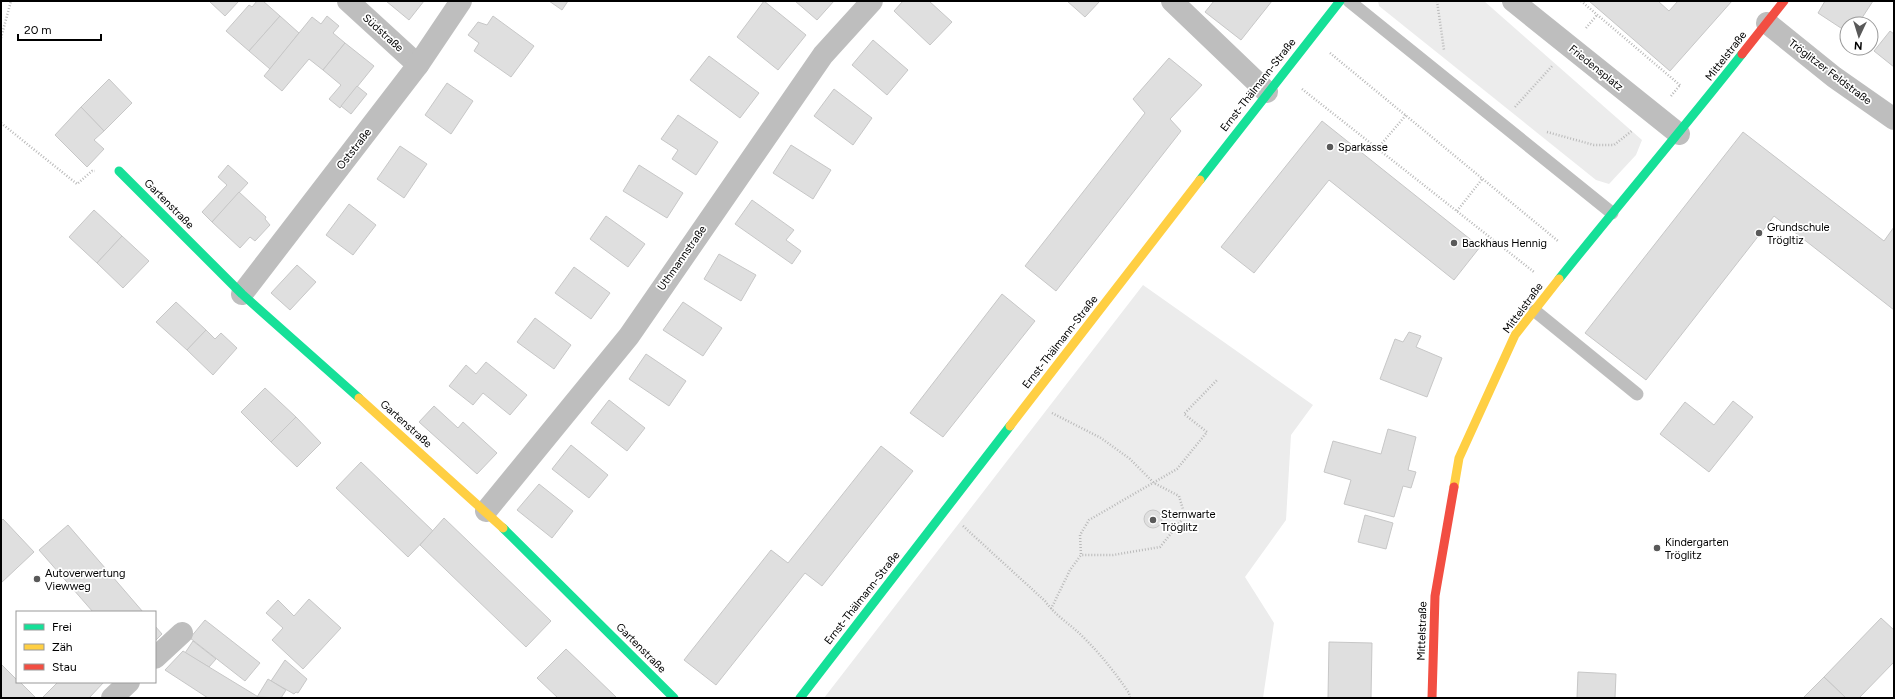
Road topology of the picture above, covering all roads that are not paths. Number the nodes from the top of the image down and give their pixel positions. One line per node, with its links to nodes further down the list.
1 (348, 1): 10 (street, Südstraße)
2 (461, 1): 10 (street, Oststraße)
3 (872, 1): 19 (street, Uthmannstraße)
4 (1172, 1): 11 (street)
5 (1340, 1): 11 (street, Ernst-Thälmann-Straße)
6 (1349, 1): 15 (lane)
7 (1513, 1): 13 (street, Friedensplatz)
8 (1784, 1): 9 (street, Mittelstraße)
9 (1767, 23): 12 (street, Tröglitzer Feldstraße); 13 (street, Mittelstraße)
10 (418, 65): 16 (street, Oststraße)
11 (1267, 92): 25 (street, Ernst-Thälmann-Straße)
12 (1894, 119)
13 (1680, 134): 15 (street, Mittelstraße)
14 (119, 171): 16 (street, Gartenstraße)
15 (1612, 213): 17 (street, Mittelstraße)
16 (242, 294): 19 (street, Gartenstraße)
17 (1535, 311): 18 (lane); 26 (street, Mittelstraße)
18 (1637, 394)
19 (486, 511): 24 (street, Gartenstraße)
20 (182, 633): 21 (street)
21 (156, 657)
22 (128, 683): 23 (street)
23 (112, 698)
24 (674, 698)
25 (800, 698)
26 (1432, 698)

